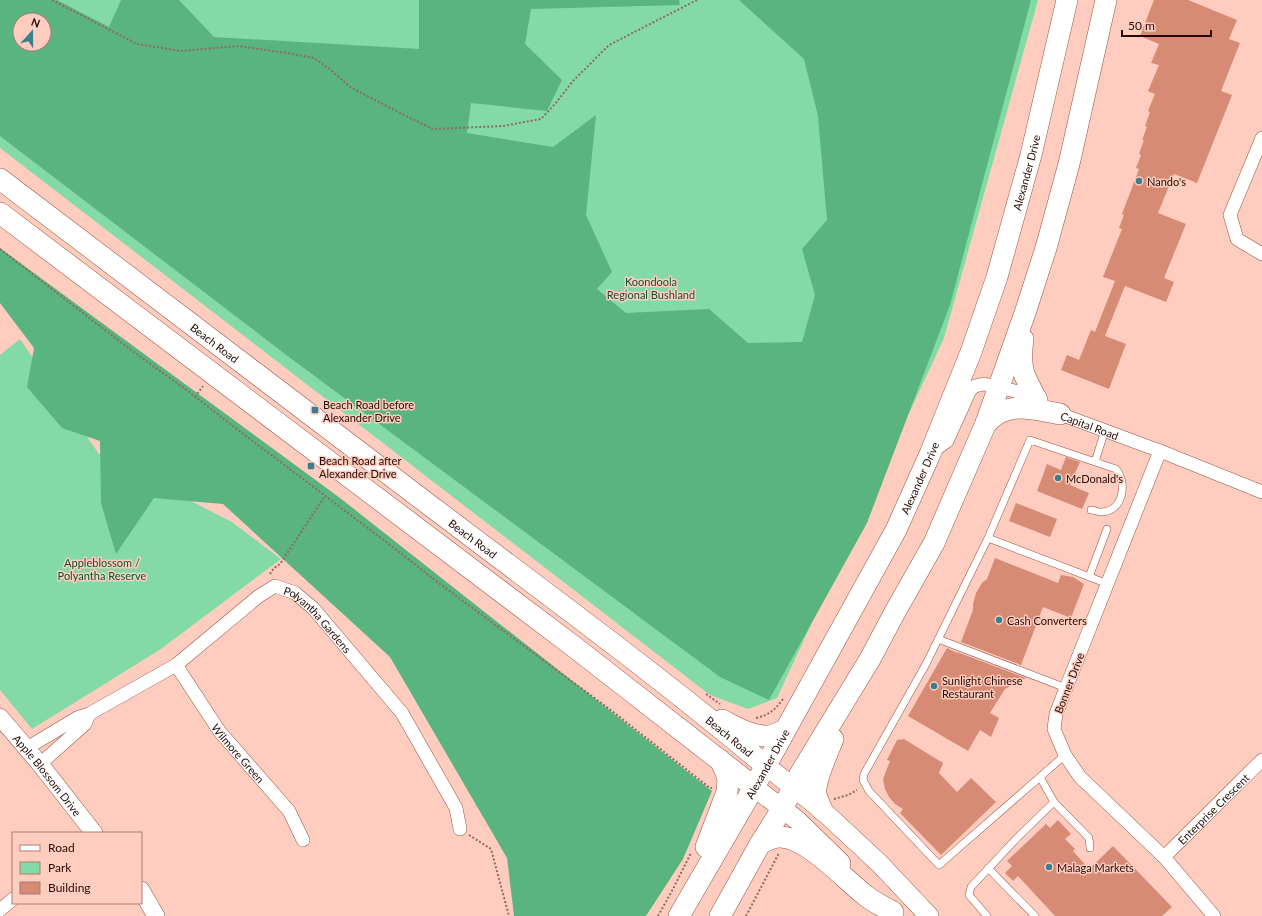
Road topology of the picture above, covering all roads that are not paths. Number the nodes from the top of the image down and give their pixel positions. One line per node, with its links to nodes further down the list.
1 (1067, 0): 14 (main road, Alexander Drive)
2 (1106, 0): 7 (main road)
3 (1262, 138): 6 (street)
4 (0, 179): 25 (main road, Beach Road)
5 (0, 213): 32 (main road)
6 (1262, 254)
7 (1025, 313): 8 (main road); 9 (main road)
8 (998, 388): 9 (street, Capital Road); 11 (main road); 14 (street, Capital Road)
9 (1037, 400): 10 (street, Capital Road)
10 (1060, 414): 11 (main road); 12 (street, Capital Road)
11 (986, 423): 23 (main road)
12 (1105, 430): 13 (street, Capital Road); 15 (lane)
13 (1160, 451): 16 (street, Capital Road); 21 (street, Bonner Drive)
14 (930, 454): 29 (main road, Alexander Drive)
15 (1094, 462): 17 (lane); 19 (lane)
16 (1262, 492)
17 (1091, 510)
18 (1107, 530): 20 (lane)
19 (988, 538): 20 (lane); 22 (lane)
20 (1089, 577): 21 (lane)
21 (1108, 584): 26 (street, Bonner Drive)
22 (938, 639): 26 (lane); 36 (lane)
23 (870, 659): 38 (main road); 40 (main road)
24 (176, 665): 27 (street, Polyantha Gardens); 42 (street, Polyantha Gardens); 44 (street, Wilmore Green)
25 (645, 669): 29 (main road); 35 (main road, Beach Road)
26 (1066, 688): 31 (street, Bonner Drive)
27 (89, 714): 30 (street, Polyantha Gardens); 34 (street, Polyantha Gardens)
28 (0, 717): 30 (street, Apple Blossom Drive)
29 (785, 730): 35 (main road, Alexander Drive)
30 (27, 748): 34 (street, Apple Blossom Drive)
31 (1065, 755): 36 (lane); 47 (street, Bonner Drive)
32 (720, 760): 37 (main road); 55 (main road)
33 (1262, 760): 47 (street, Enterprise Crescent)
34 (40, 764): 43 (street, Apple Blossom Drive)
35 (765, 765): 37 (main road, Alexander Drive); 38 (main road, Beach Road)
36 (1040, 777): 39 (lane)
37 (754, 786): 41 (main road); 55 (main road, Alexander Drive)
38 (793, 787): 40 (main road, Beach Road); 41 (main road)
39 (1054, 802): 46 (lane); 48 (lane)
40 (828, 804): 57 (main road, Beach Road)
41 (782, 809): 45 (main road); 52 (main road)
42 (460, 829)
43 (88, 831)
44 (303, 840)
45 (760, 844): 52 (main road); 56 (main road)
46 (1090, 848)
47 (1164, 857): 53 (street, Bonner Drive)
48 (988, 868): 58 (lane); 59 (lane)
49 (142, 892): 54 (street)
50 (12, 900): 51 (street)
51 (0, 910)
52 (895, 914)
53 (1209, 914)
54 (156, 916)
55 (678, 916)
56 (720, 916)
57 (929, 916)
58 (987, 916)
59 (1035, 916)

